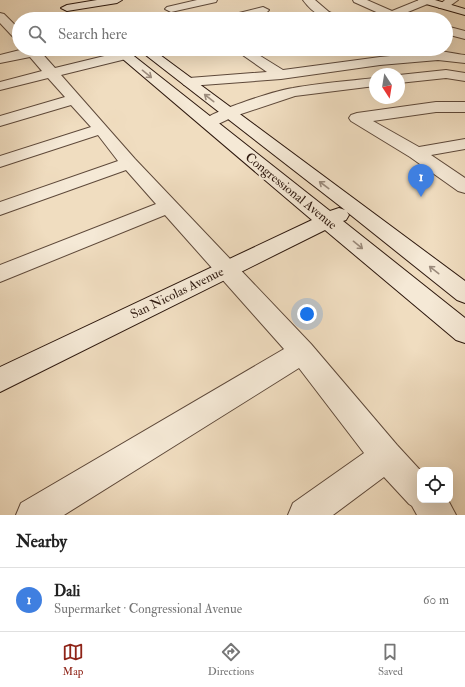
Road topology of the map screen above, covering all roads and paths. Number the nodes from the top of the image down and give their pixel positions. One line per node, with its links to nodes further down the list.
1 (57, 0): 10 (street)
2 (117, 0): 8 (street)
3 (212, 0): 13 (street)
4 (254, 0): 14 (street)
5 (308, 0): 15 (street)
6 (358, 0): 16 (street)
7 (424, 1): 9 (street); 17 (street)
8 (87, 2): 10 (street); 12 (street)
9 (448, 3): 18 (street)
10 (67, 8): 11 (street)
11 (72, 12)
12 (98, 12)
13 (176, 12)
14 (267, 12)
15 (323, 12)
16 (385, 12)
17 (399, 12)
18 (465, 12)
19 (0, 16): 20 (street)
20 (12, 29)
21 (453, 32): 23 (street)
22 (0, 35): 24 (street)
23 (465, 35)
24 (12, 38)
25 (12, 50): 33 (street)
26 (36, 56): 36 (street)
27 (108, 56): 36 (street)
28 (126, 56): 47 (street, Congressional Avenue, one-way to 47)
29 (154, 56): 40 (street, Congressional Avenue)
30 (251, 56): 37 (street)
31 (364, 56): 35 (street)
32 (438, 56): 34 (street); 35 (street)
33 (0, 59)
34 (465, 59)
35 (380, 61): 37 (street)
36 (51, 73): 42 (street); 43 (street)
37 (281, 75): 40 (street)
38 (465, 77): 39 (street)
39 (405, 78)
40 (189, 82): 45 (street, Congressional Avenue, one-way to 40)
41 (369, 83): 45 (street)
42 (0, 86)
43 (74, 99): 46 (street); 48 (street)
44 (465, 107): 50 (street)
45 (229, 113): 47 (street); 55 (street, Congressional Avenue, one-way to 45)
46 (0, 120)
47 (208, 123): 57 (street, Congressional Avenue)
48 (101, 129): 51 (street); 52 (street)
49 (465, 144): 50 (street)
50 (416, 153): 53 (street)
51 (0, 162)
52 (129, 163): 54 (street); 56 (street)
53 (465, 187)
54 (170, 206): 58 (street); 59 (street)
55 (355, 208): 57 (street, San Nicolas Avenue); 60 (street, Congressional Avenue, one-way to 55)
56 (0, 209)
57 (328, 221): 58 (street, San Nicolas Avenue); 61 (street, Congressional Avenue, one-way to 61)
58 (226, 269): 62 (street); 63 (street, San Nicolas Avenue)
59 (0, 274)
60 (465, 294)
61 (465, 333)
62 (302, 352): 64 (street); 67 (street)
63 (0, 380)
64 (386, 456): 65 (street); 68 (street)
65 (417, 491)
66 (429, 503): 69 (street)
67 (33, 515)
68 (305, 515)
69 (439, 515)

